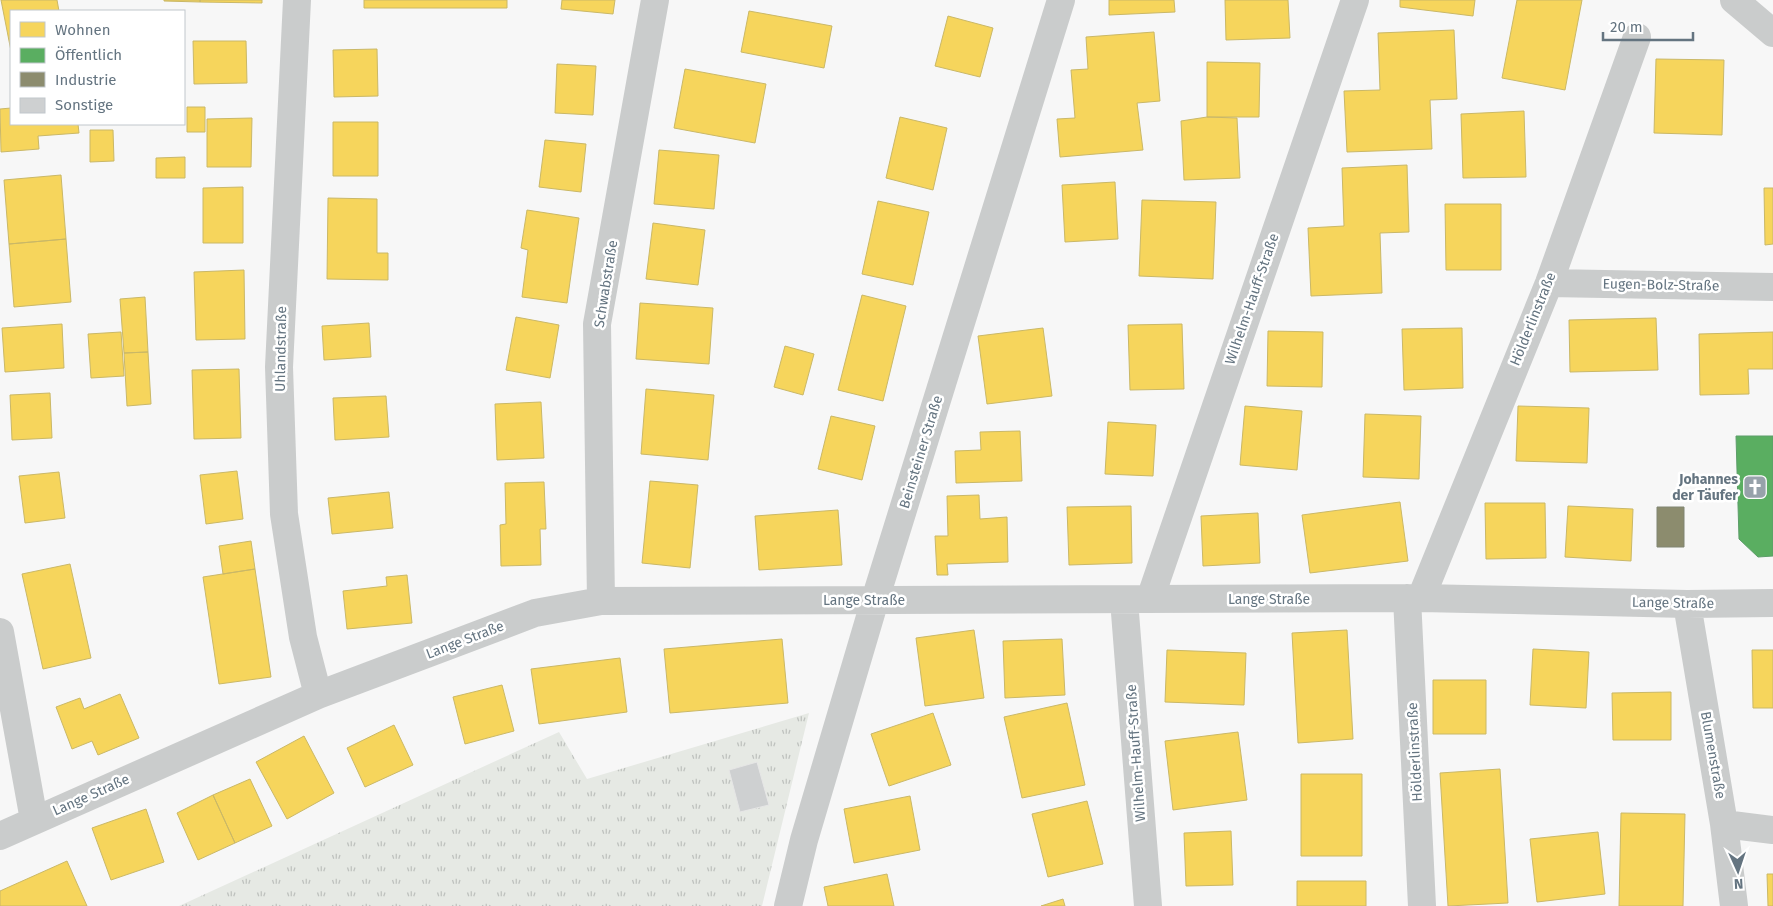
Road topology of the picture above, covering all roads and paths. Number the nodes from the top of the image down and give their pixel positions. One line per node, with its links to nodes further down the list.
1 (297, 0): 17 (street, Uhlandstraße)
2 (655, 0): 13 (street, Schwabstraße)
3 (1061, 0): 12 (street, Beinsteiner Straße)
4 (1355, 0): 11 (street, Wilhelm-Hauff-Straße)
5 (1734, 0): 6 (street)
6 (1773, 33)
7 (1637, 37): 8 (street, Hölderlinstraße)
8 (1549, 283): 9 (street, Eugen-Bolz-Straße); 10 (street, Hölderlinstraße)
9 (1773, 287)
10 (1414, 598): 11 (street, Lange Straße); 15 (street, Lange Straße); 24 (street, Hölderlinstraße)
11 (1137, 599): 12 (street, Lange Straße); 23 (street, Wilhelm-Hauff-Straße)
12 (875, 600): 13 (street, Lange Straße); 22 (street, Beinsteiner Straße)
13 (601, 601): 17 (street, Lange Straße)
14 (1773, 603): 15 (street, Lange Straße)
15 (1687, 604): 19 (street, Blumenstraße)
16 (0, 632): 18 (street)
17 (318, 695): 18 (street, Lange Straße)
18 (34, 820): 21 (street, Lange Straße)
19 (1724, 824): 20 (street); 25 (street, Blumenstraße)
20 (1773, 830)
21 (0, 836)
22 (788, 906)
23 (1148, 906)
24 (1422, 906)
25 (1734, 906)

